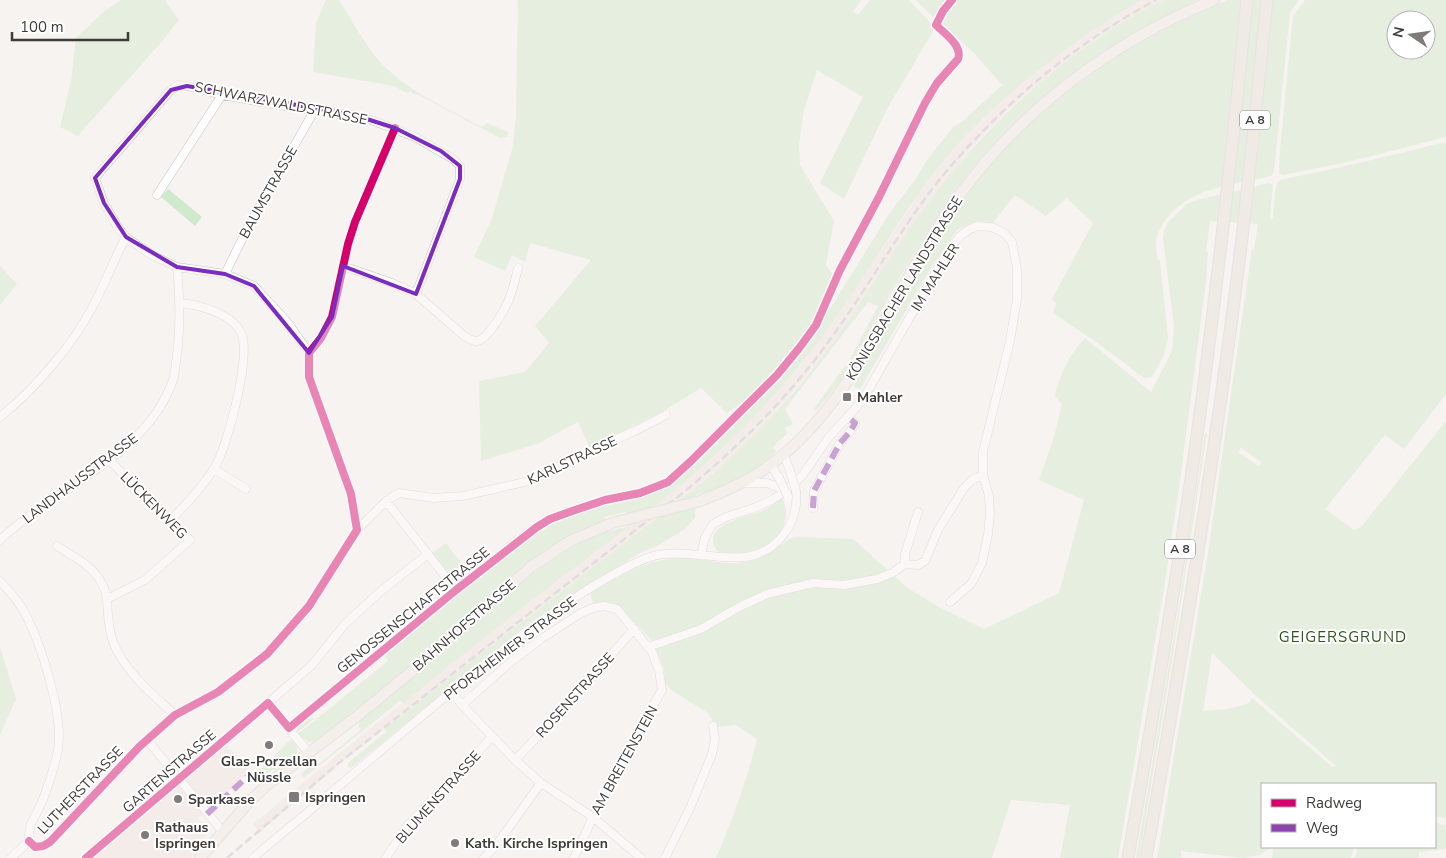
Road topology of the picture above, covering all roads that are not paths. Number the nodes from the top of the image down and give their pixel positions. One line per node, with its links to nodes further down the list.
1 (1214, 0): 19 (main road, KÖNIGSBACHER LANDSTRASSE)
2 (1247, 0): 69 (highway, A 8)
3 (1267, 0): 70 (highway, A 8)
4 (222, 95): 5 (street, SCHWARZWALDSTRASSE); 7 (street); 8 (street, SCHWARZWALDSTRASSE)
5 (314, 111): 6 (street, SCHWARZWALDSTRASSE); 12 (street, BAUMSTRASSE)
6 (395, 128): 9 (street); 13 (street, SCHWARZWALDSTRASSE)
7 (157, 195)
8 (126, 237): 10 (street); 17 (street)
9 (344, 266): 13 (street); 15 (street)
10 (177, 267): 12 (street); 14 (street, LANDHAUSSTRASSE)
11 (518, 268): 13 (street)
12 (225, 274): 15 (street)
13 (416, 294)
14 (180, 303): 20 (street, LANDHAUSSTRASSE); 22 (street)
15 (309, 353): 33 (street)
16 (666, 414): 27 (street, KARLSTRASSE)
17 (0, 417)
18 (848, 417): 23 (street, IM MAHLER); 28 (street); 37 (street, IM MAHLER)
19 (784, 455): 21 (main road, KÖNIGSBACHER LANDSTRASSE); 30 (street, PFORZHEIMER STRASSE, bridge)
20 (109, 460): 32 (street, LÜCKENWEG); 34 (street, LANDHAUSSTRASSE)
21 (771, 465): 24 (street); 25 (main road, BAHNHOFSTRASSE)
22 (214, 469): 26 (street); 32 (street)
23 (983, 475): 38 (street); 42 (street, IM MAHLER)
24 (776, 481): 25 (street); 30 (street, bridge)
25 (742, 483): 53 (main road, BAHNHOFSTRASSE, bridge)
26 (246, 489)
27 (386, 501): 33 (street, KARLSTRASSE); 36 (street)
28 (813, 508)
29 (918, 512): 38 (street)
30 (793, 516): 37 (street, PFORZHEIMER STRASSE)
31 (556, 517): 40 (street, GENOSSENSCHAFTSTRASSE)
32 (171, 520): 41 (street, LÜCKENWEG)
33 (358, 530): 48 (street, KARLSTRASSE)
34 (0, 540)
35 (57, 546): 41 (street)
36 (428, 554): 40 (street); 46 (street, GARTENSTRASSE)
37 (701, 555): 45 (street, PFORZHEIMER STRASSE)
38 (905, 564): 44 (street)
39 (0, 581): 59 (street)
40 (456, 590): 50 (street, GENOSSENSCHAFTSTRASSE)
41 (106, 600): 48 (street)
42 (950, 602)
43 (634, 630): 44 (street); 47 (street); 54 (street, ROSENSTRASSE)
44 (648, 648): 57 (street, AM BREITENSTEIN)
45 (452, 692): 47 (street); 63 (street, PFORZHEIMER STRASSE)
46 (268, 703): 50 (street); 55 (street, GARTENSTRASSE)
47 (462, 705): 51 (street)
48 (175, 715): 52 (street, KARLSTRASSE)
49 (713, 726): 68 (street)
50 (290, 728): 53 (street)
51 (492, 737): 54 (street); 64 (street, BLUMENSTRASSE)
52 (147, 740): 55 (street); 59 (street, LUTHERSTRASSE)
53 (308, 752): 58 (main road, BAHNHOFSTRASSE)
54 (515, 760): 56 (street)
55 (180, 778): 58 (street); 61 (street, GARTENSTRASSE)
56 (541, 783): 57 (street); 65 (street)
57 (592, 817): 66 (street, AM BREITENSTEIN); 67 (street)
58 (223, 832): 62 (main road, BAHNHOFSTRASSE)
59 (29, 841): 60 (street)
60 (11, 858)
61 (86, 858)
62 (200, 858)
63 (253, 858)
64 (386, 858)
65 (484, 858)
66 (574, 858)
67 (641, 858)
68 (666, 858)
69 (1128, 858)
70 (1146, 858)

